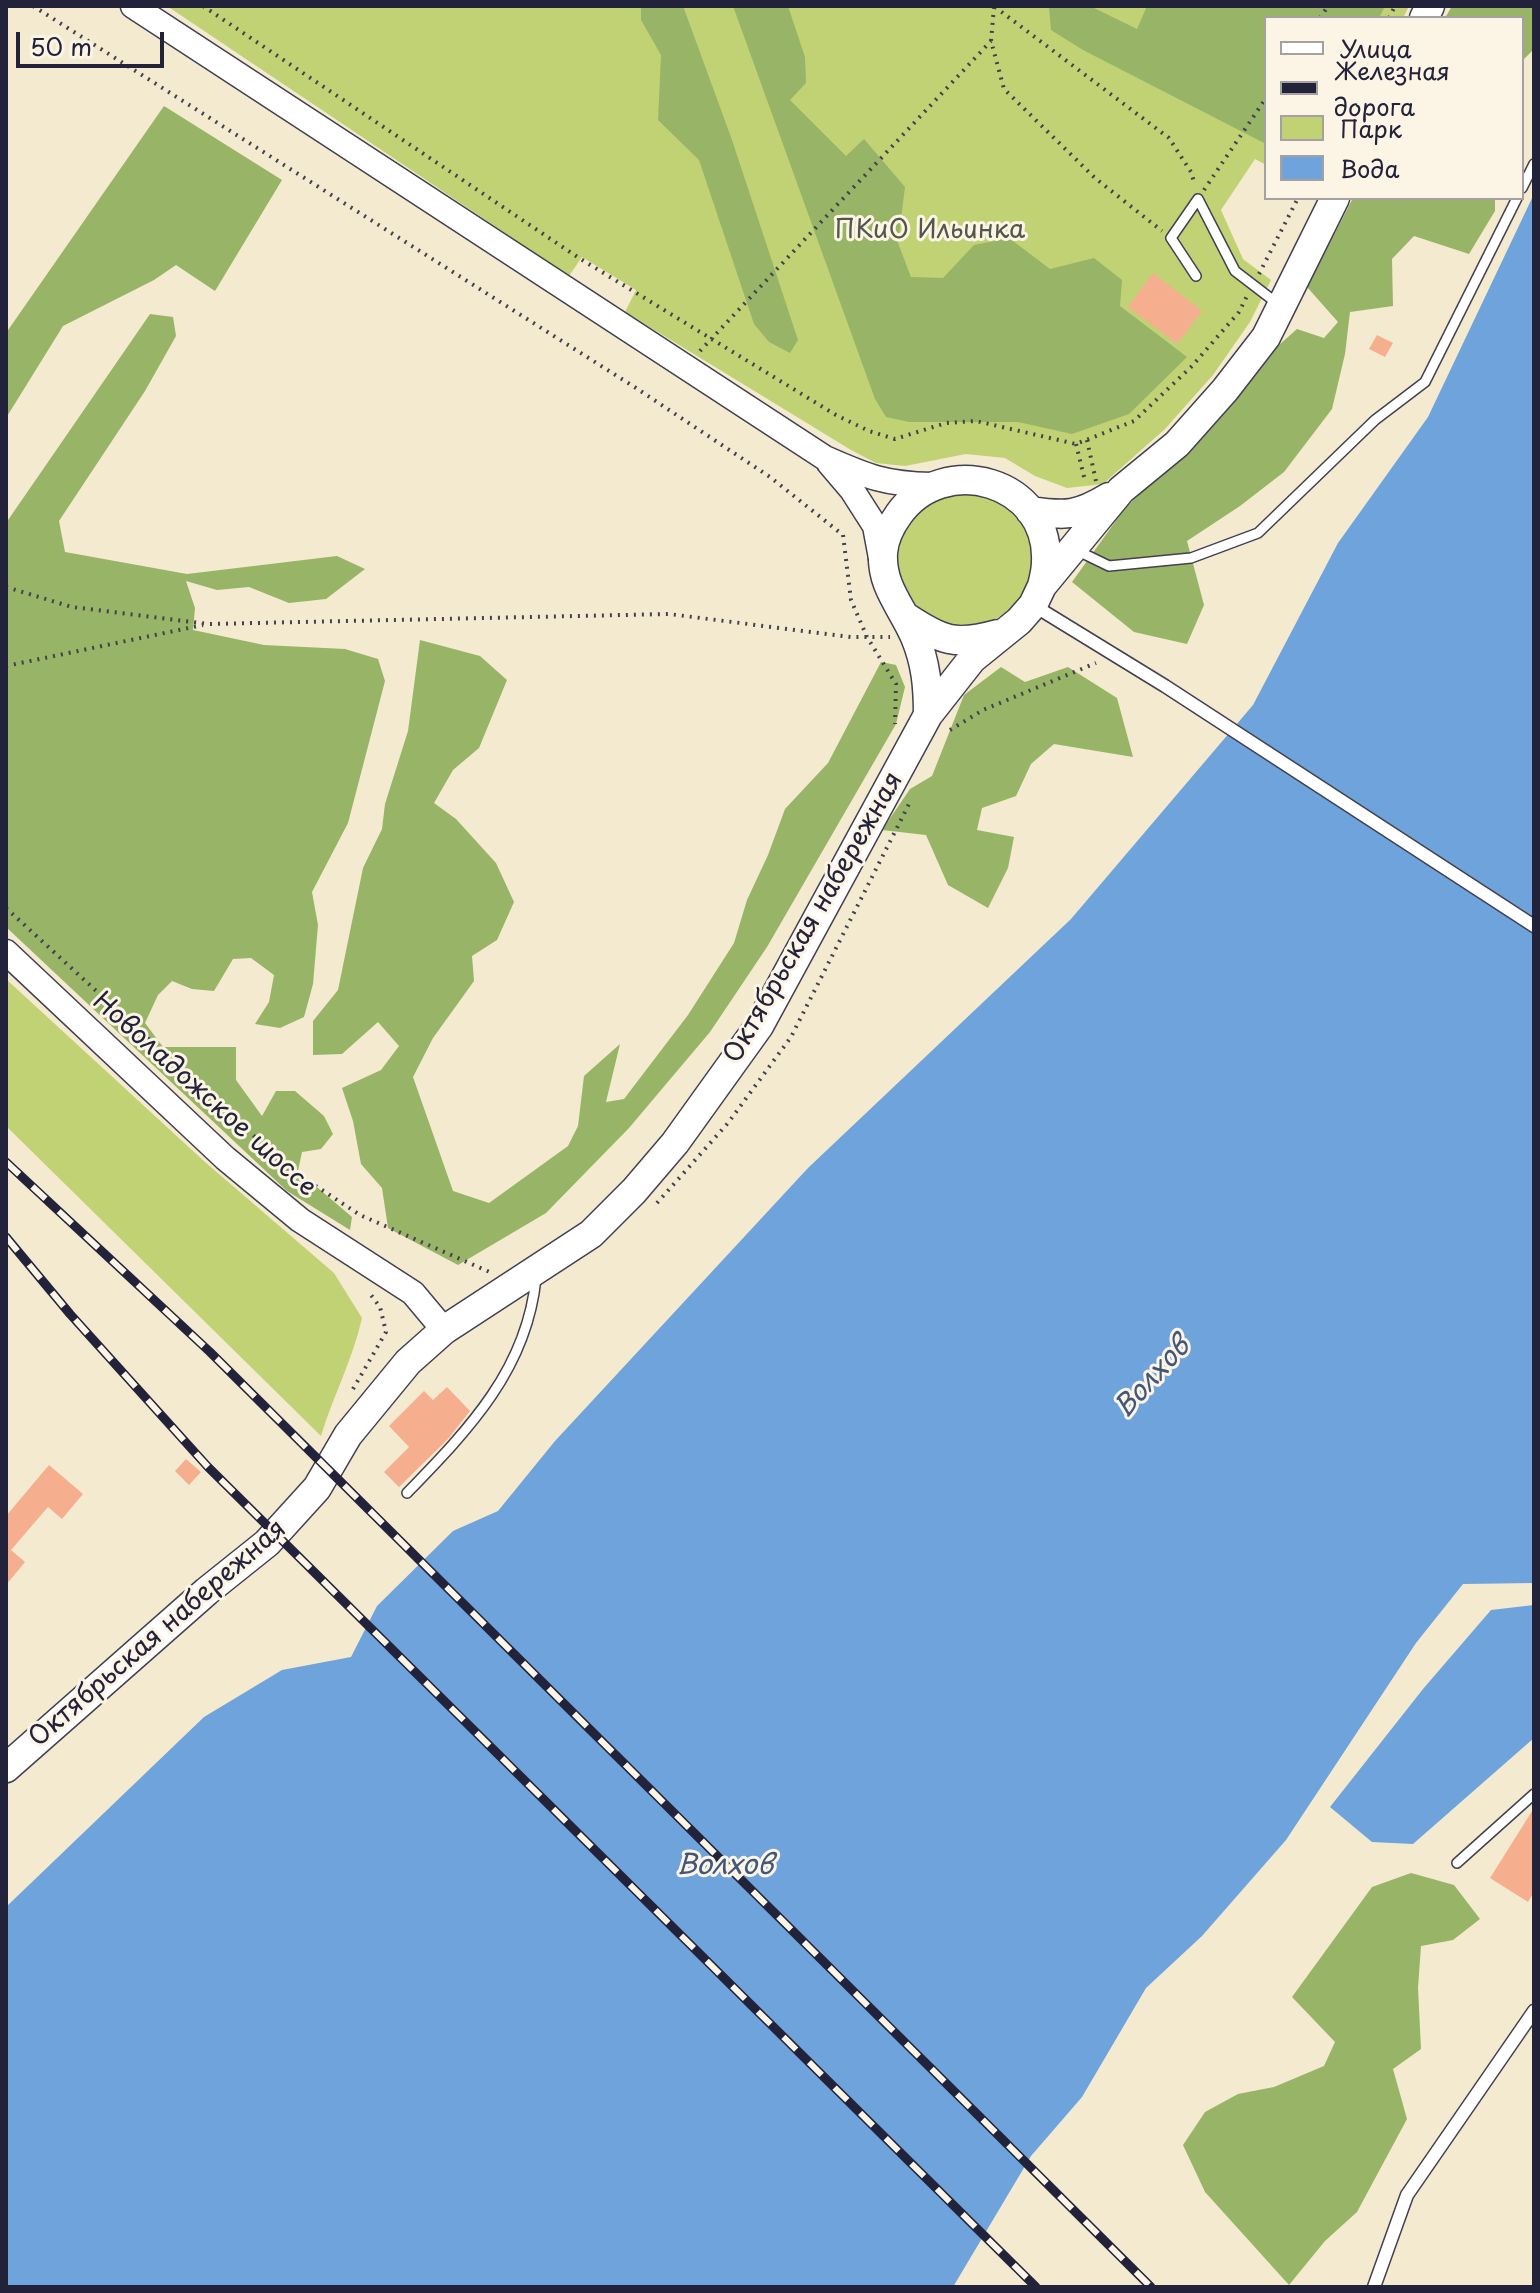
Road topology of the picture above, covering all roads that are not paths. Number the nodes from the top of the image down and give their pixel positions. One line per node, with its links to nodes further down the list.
1 (133, 6): 8 (main road)
2 (1534, 164): 3 (lane)
3 (1524, 184)
4 (1334, 200): 7 (main road, Октябрьская набережная)
5 (1516, 200): 12 (lane)
6 (1196, 276): 7 (lane)
7 (1281, 306): 10 (main road, Октябрьская набережная)
8 (825, 458): 9 (main road); 13 (main road)
9 (932, 485): 11 (main road); 13 (main road)
10 (1102, 491): 11 (main road); 12 (main road, Октябрьская набережная)
11 (1030, 511): 14 (main road)
12 (1073, 549): 14 (main road, Октябрьская набережная)
13 (886, 581): 15 (main road)
14 (1038, 596): 16 (main road, Октябрьская набережная); 18 (street)
15 (911, 627): 16 (main road); 17 (main road)
16 (1002, 633): 17 (main road, Октябрьская набережная)
17 (939, 722): 20 (main road, Октябрьская набережная)
18 (1534, 926)
19 (6, 952): 21 (main road, Новоладожское шоссе)
20 (537, 1271): 21 (main road, Октябрьская набережная); 22 (lane)
21 (444, 1330): 23 (main road, Октябрьская набережная)
22 (407, 1493)
23 (6, 1768)
24 (1534, 1794): 25 (lane)
25 (1457, 1863)
26 (1534, 2011): 27 (street)
27 (1374, 2287)

